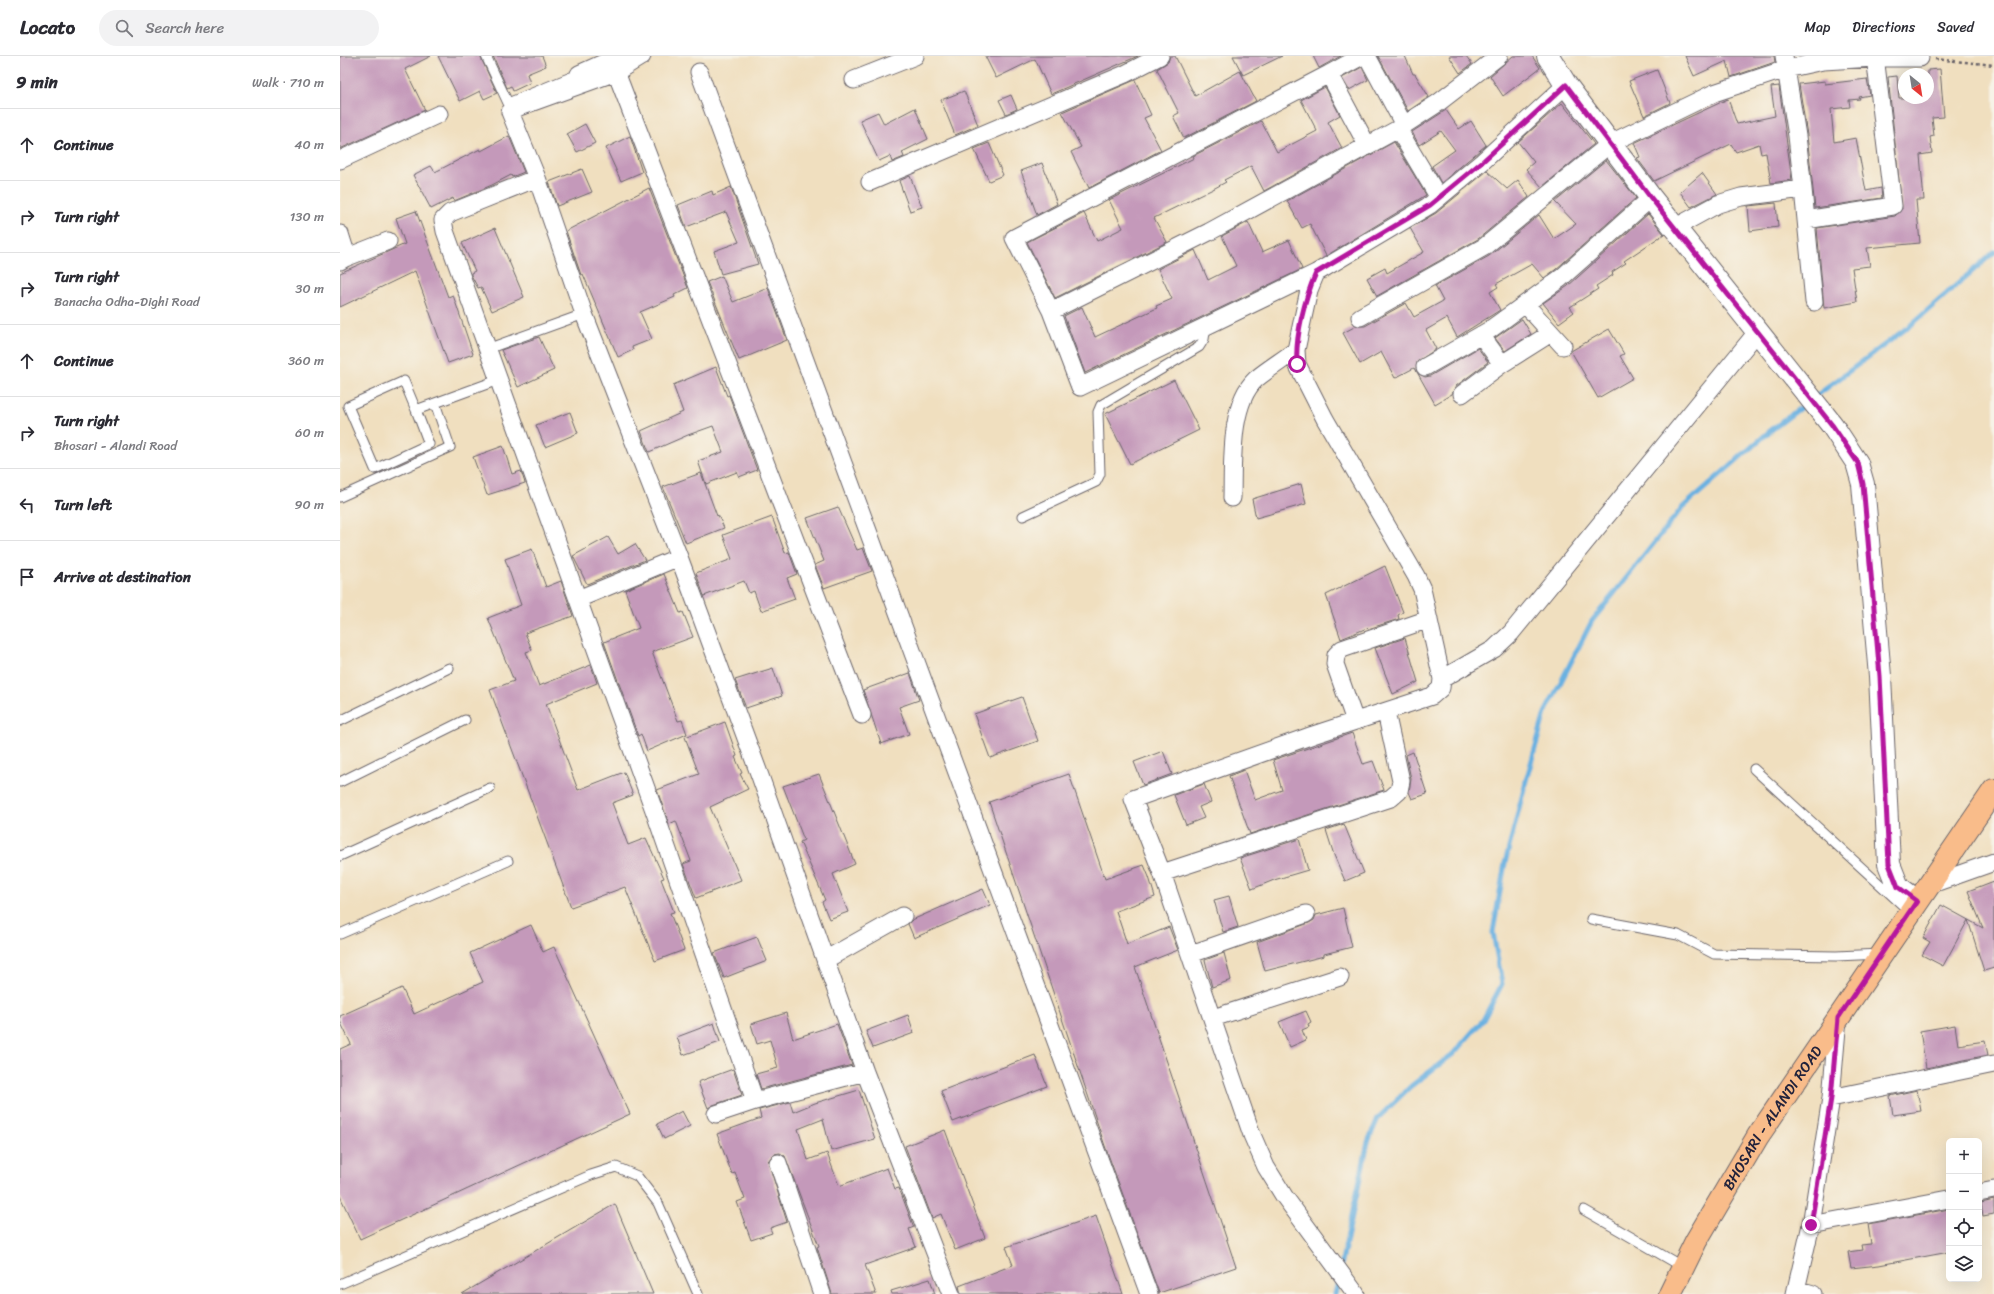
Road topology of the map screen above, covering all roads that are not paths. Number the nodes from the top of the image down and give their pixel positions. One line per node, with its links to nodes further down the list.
1 (486, 56): 15 (lane)
2 (642, 56): 11 (street)
3 (916, 56): 16 (street)
4 (1160, 56): 24 (street)
5 (1362, 56): 14 (street)
6 (1367, 56): 19 (street)
7 (1500, 56): 19 (street)
8 (1548, 56): 17 (street)
9 (1875, 57): 10 (street); 12 (street); 28 (street)
10 (1920, 58)
11 (613, 62): 15 (street); 23 (street); 61 (street)
12 (1785, 62): 20 (street); 25 (street)
13 (699, 72): 102 (street)
14 (1330, 74): 21 (street); 36 (street)
15 (571, 77)
16 (854, 80)
17 (1566, 85): 20 (street); 26 (street)
18 (439, 114): 22 (street)
19 (1401, 127): 21 (street); 26 (street)
20 (1611, 143): 27 (street); 38 (street)
21 (1367, 145): 36 (street)
22 (340, 160)
23 (537, 178): 37 (street); 44 (street)
24 (870, 182)
25 (1802, 189): 28 (street); 29 (street)
26 (1438, 198): 33 (street)
27 (1651, 198): 29 (street); 35 (street)
28 (1806, 220): 34 (street)
29 (1676, 227): 40 (street)
30 (340, 234): 32 (street)
31 (388, 241): 32 (street)
32 (342, 259)
33 (1316, 273): 39 (street); 45 (street)
34 (1814, 302)
35 (1526, 304): 41 (street); 42 (street)
36 (1051, 311): 39 (street)
37 (584, 314): 44 (lane); 55 (street)
38 (1360, 317)
39 (1206, 326): 54 (lane)
40 (1758, 331): 59 (street); 73 (street)
41 (1551, 333): 43 (street); 46 (street)
42 (1481, 335): 46 (street); 47 (street)
43 (1563, 346)
44 (487, 349): 48 (street)
45 (1296, 350): 53 (street); 57 (street)
46 (1502, 364): 49 (street)
47 (1425, 367)
48 (498, 380): 50 (lane); 56 (street)
49 (1462, 394)
50 (435, 403): 51 (lane); 52 (lane)
51 (416, 410): 51 (lane)
52 (340, 497)
53 (1232, 498)
54 (1023, 516)
55 (679, 558): 56 (street); 80 (street)
56 (578, 599): 87 (street)
57 (1428, 619): 59 (street); 64 (street)
58 (449, 668): 63 (lane)
59 (1442, 679): 60 (street)
60 (1386, 712): 64 (street); 72 (street)
61 (862, 715)
62 (465, 720): 66 (lane)
63 (340, 721)
64 (1355, 721): 72 (street)
65 (1754, 768): 73 (lane)
66 (340, 782)
67 (490, 788): 69 (lane)
68 (1994, 790): 73 (main road, BHOSARI - ALANDI ROAD)
69 (340, 856)
70 (508, 861): 77 (lane)
71 (1994, 862): 73 (street)
72 (1162, 873): 78 (street)
73 (1919, 900): 79 (main road, BHOSARI - ALANDI ROAD)
74 (1306, 914): 78 (street)
75 (903, 916): 80 (street)
76 (1591, 919): 79 (lane)
77 (340, 934)
78 (1191, 954): 82 (street)
79 (1881, 954): 83 (main road, BHOSARI - ALANDI ROAD)
80 (825, 960): 85 (street)
81 (1340, 977): 82 (street)
82 (1213, 1018): 97 (street)
83 (1838, 1018): 86 (street); 95 (main road, BHOSARI - ALANDI ROAD)
84 (1994, 1064): 86 (street)
85 (864, 1072): 87 (street); 101 (street)
86 (1831, 1098): 94 (street)
87 (755, 1101): 88 (street)
88 (716, 1114)
89 (778, 1163): 100 (street)
90 (1994, 1190): 91 (street)
91 (1982, 1192)
92 (1946, 1200): 94 (street)
93 (1584, 1210): 95 (lane)
94 (1811, 1225): 98 (street)
95 (1683, 1267): 103 (main road, BHOSARI - ALANDI ROAD)
96 (340, 1284): 99 (lane)
97 (1352, 1288)
98 (1796, 1291): 104 (street)
99 (698, 1294)
100 (822, 1294)
101 (951, 1294)
102 (1149, 1294)
103 (1670, 1294)
104 (1813, 1294)

